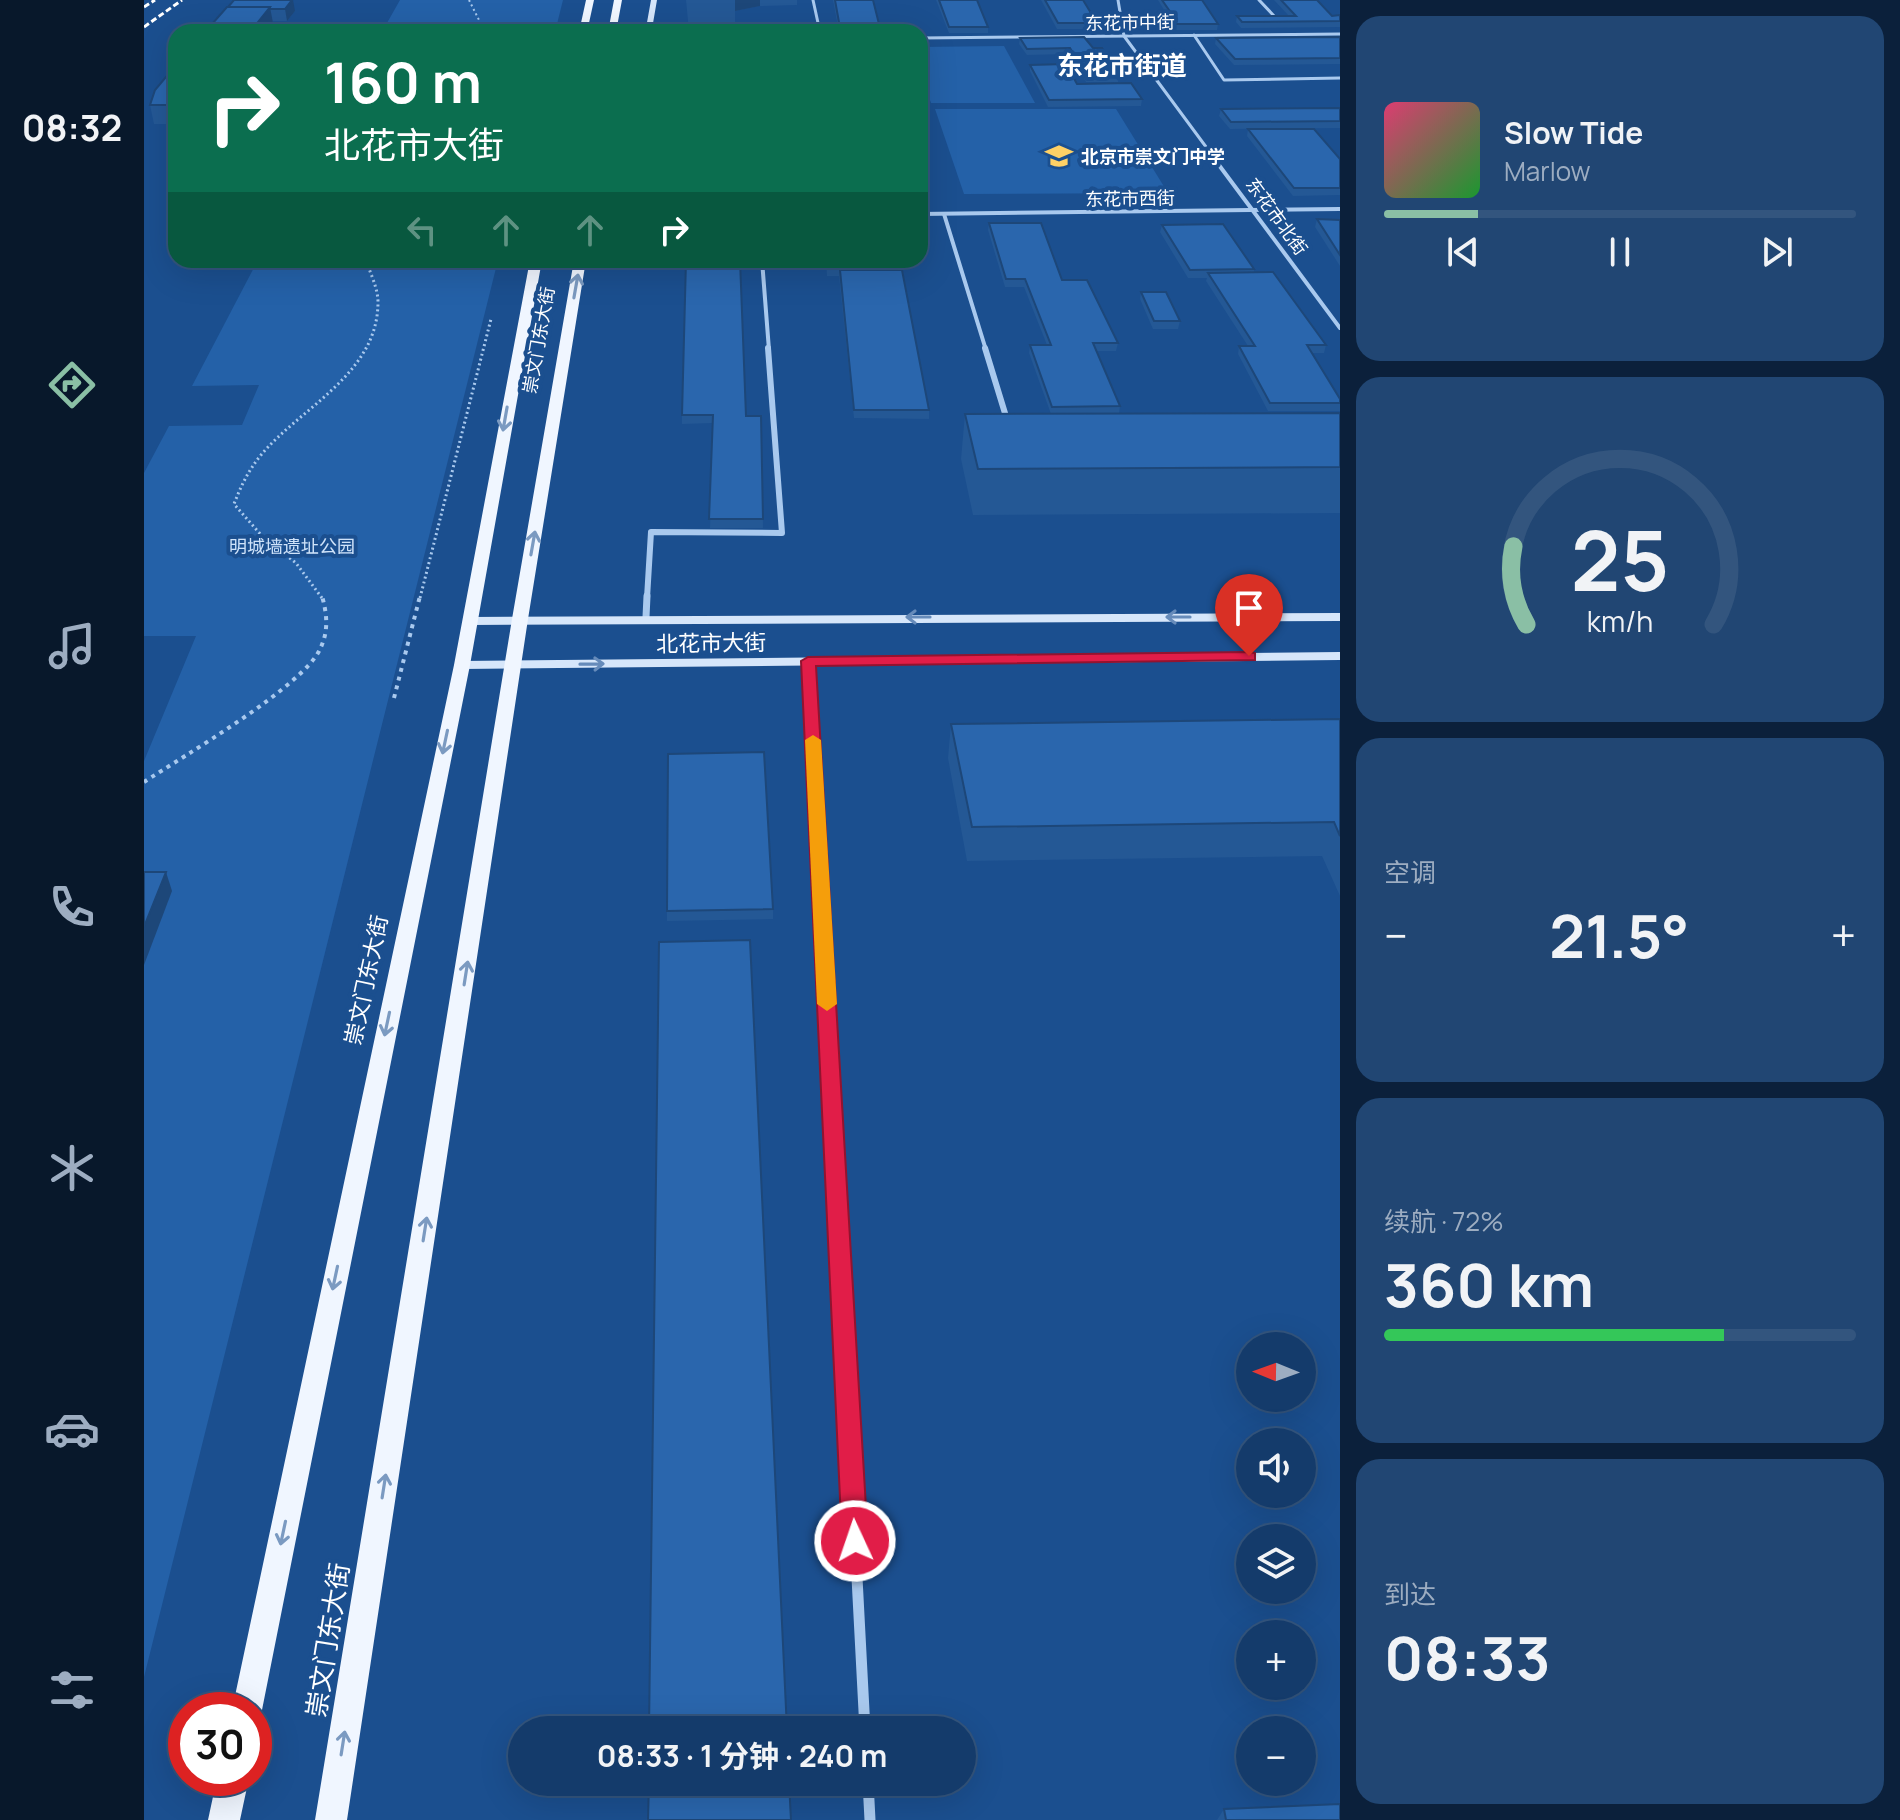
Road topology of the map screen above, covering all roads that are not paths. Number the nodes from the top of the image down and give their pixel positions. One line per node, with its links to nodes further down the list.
1 (590, 0): 8 (main road)
2 (618, 0): 9 (main road)
3 (654, 0): 10 (main road)
4 (813, 0): 11 (lane)
5 (1118, 0): 14 (street, 东花市北街)
6 (1259, 0): 7 (lane)
7 (1275, 17)
8 (585, 24)
9 (614, 24)
10 (650, 24)
11 (818, 24)
12 (1340, 34): 13 (street, 东花市中街)
13 (1194, 35): 14 (street, 东花市中街); 16 (street)
14 (1124, 36): 15 (street, 东花市中街); 18 (street, 东花市北街)
15 (928, 38)
16 (1340, 78)
17 (1340, 209): 18 (street, 东花市西街)
18 (1256, 210): 20 (street, 东花市西街); 24 (street, 东花市北街)
19 (928, 214): 20 (street, 东花市西街)
20 (944, 214): 25 (street)
21 (535, 268): 29 (main road, 崇文门东大街, one-way to 29)
22 (579, 268): 28 (main road, 崇文门东大街, one-way to 22)
23 (763, 268): 26 (street)
24 (1340, 328)
25 (1019, 425)
26 (646, 617): 27 (main road, 北花市大街, one-way to 26); 28 (main road, 北花市大街)
27 (1340, 617)
28 (520, 619): 29 (main road, 北花市大街); 33 (main road, 崇文门东大街)
29 (470, 621): 32 (main road, 崇文门东大街)
30 (1340, 656): 31 (main road, 北花市大街)
31 (808, 661): 33 (main road, 北花市大街, one-way to 31); 35 (street)
32 (462, 665): 33 (main road, 北花市大街); 34 (main road, 崇文门东大街, one-way to 34)
33 (514, 665): 39 (main road, 崇文门东大街, one-way to 33)
34 (251, 1692)
35 (864, 1716)
36 (229, 1796): 38 (main road)
37 (869, 1796): 40 (street)
38 (224, 1820)
39 (331, 1820)
40 (870, 1820)

